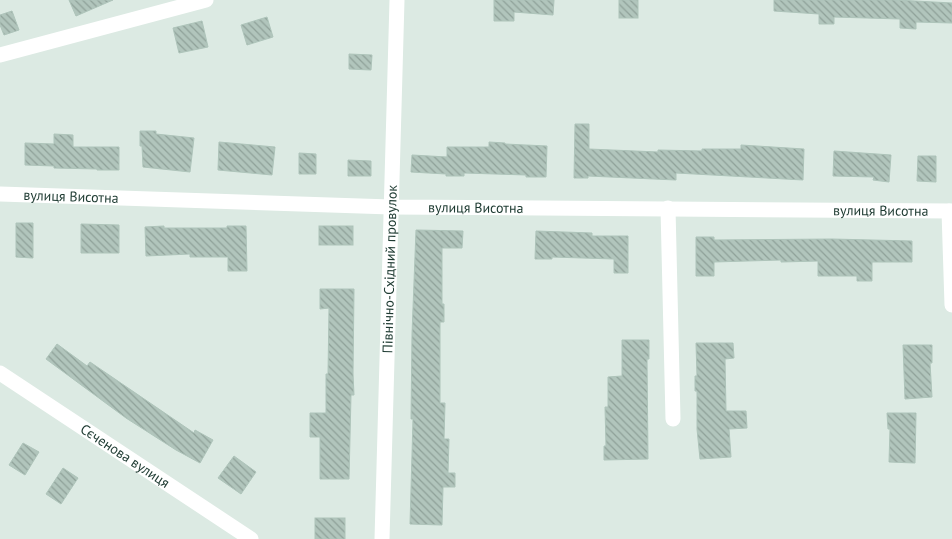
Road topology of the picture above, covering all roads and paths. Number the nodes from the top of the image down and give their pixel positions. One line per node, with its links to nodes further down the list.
1 (206, 0): 3 (street)
2 (397, 0): 5 (street, Північно-Східний провулок)
3 (0, 56)
4 (0, 194): 5 (street, вулиця Висотна)
5 (391, 207): 6 (street, вулиця Висотна); 12 (street, Північно-Східний провулок)
6 (668, 208): 7 (street, вулиця Висотна); 10 (street)
7 (950, 211): 8 (street)
8 (952, 305)
9 (0, 373): 11 (street, Сєченова вулиця)
10 (673, 419)
11 (251, 539)
12 (382, 539)

